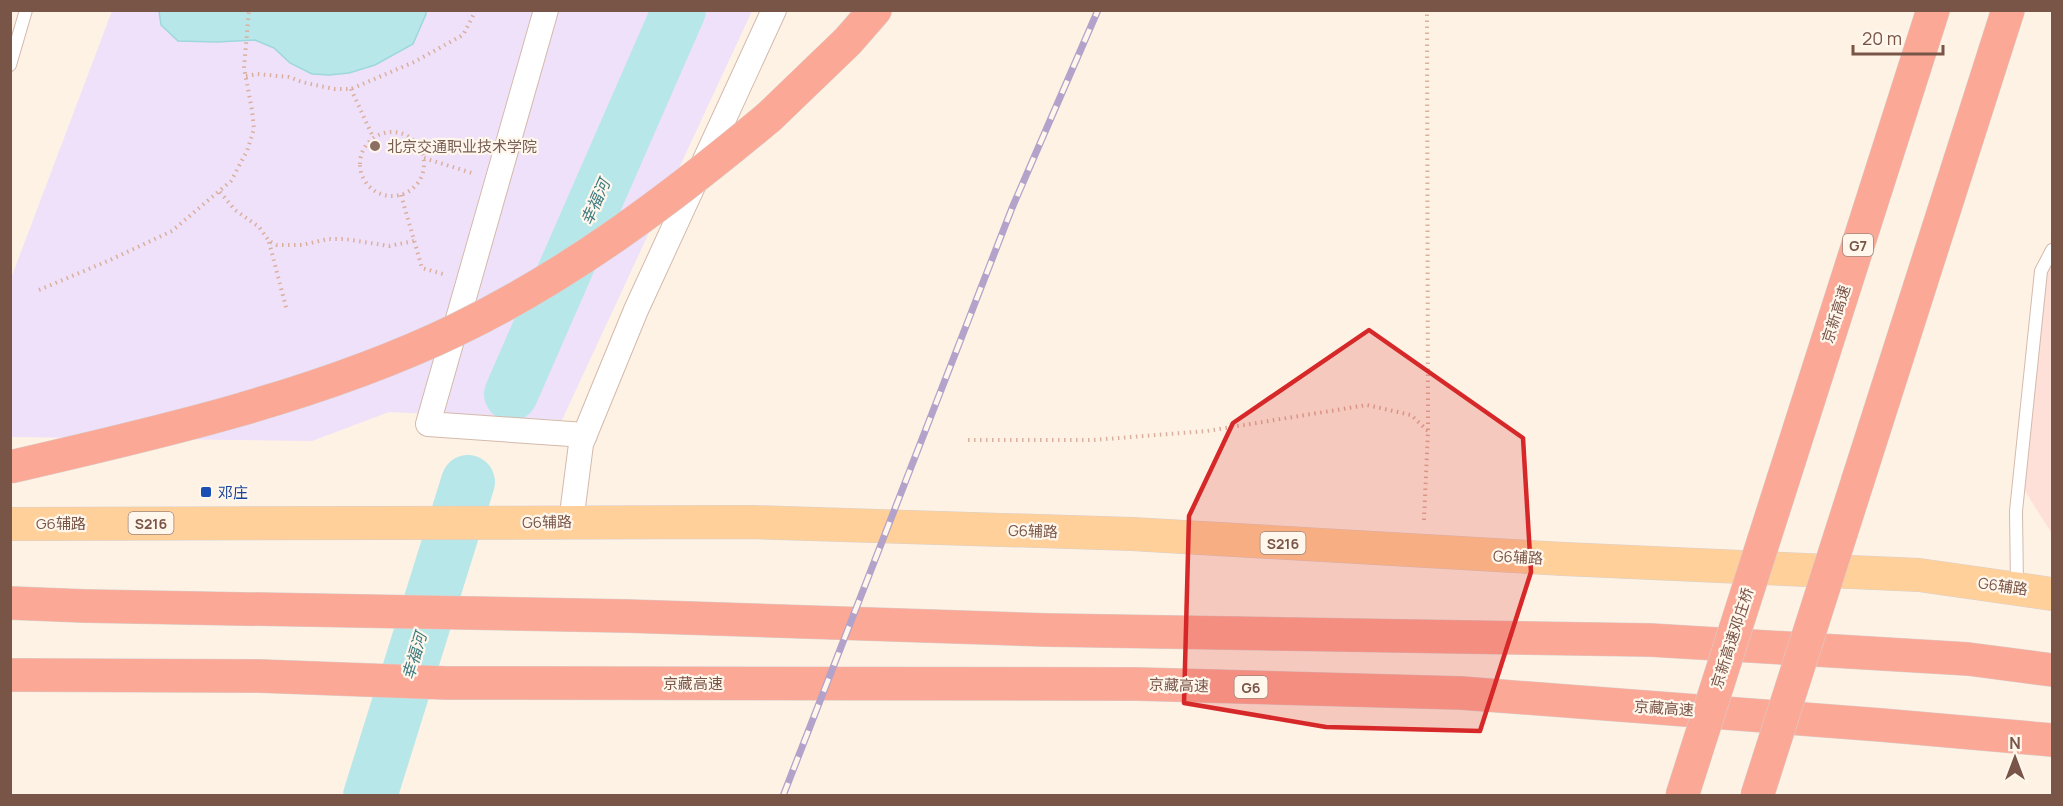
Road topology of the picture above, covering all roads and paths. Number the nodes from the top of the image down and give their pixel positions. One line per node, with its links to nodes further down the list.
1 (26, 10): 10 (lane)
2 (249, 10): 11 (path)
3 (476, 10): 12 (path)
4 (546, 10): 15 (street)
5 (774, 10): 25 (street)
6 (874, 10): 27 (highway, bridge)
7 (1427, 10): 24 (path)
8 (1933, 10): 28 (highway, 京新高速 / G7)
9 (2008, 10): 39 (highway, bridge)
10 (10, 65)
11 (246, 76): 12 (path); 16 (path)
12 (351, 89): 13 (path)
13 (373, 137): 14 (path); 17 (path)
14 (424, 158): 15 (path); 17 (path)
15 (497, 181): 21 (street)
16 (220, 192): 18 (path); 22 (path)
17 (401, 195): 19 (path)
18 (269, 241): 19 (path); 23 (path)
19 (414, 241): 21 (path)
20 (2052, 250): 32 (lane)
21 (469, 281): 25 (street)
22 (39, 290)
23 (287, 311)
24 (1428, 431): 26 (path); 31 (path)
25 (585, 435): 29 (street)
26 (968, 440)
27 (10, 467)
28 (1783, 480): 38 (highway, 京新高速邓庄桥 / G7, bridge)
29 (571, 522): 30 (main road, G6辅路 / S216); 31 (main road, G6辅路 / S216)
30 (10, 524)
31 (1423, 551): 32 (main road, G6辅路 / S216)
32 (2017, 588): 33 (main road, G6辅路 / S216)
33 (2052, 594)
34 (10, 603): 35 (highway)
35 (2052, 670)
36 (10, 675): 37 (highway, 京藏高速 / G6)
37 (2052, 740)
38 (1682, 795)
39 (1758, 795)

